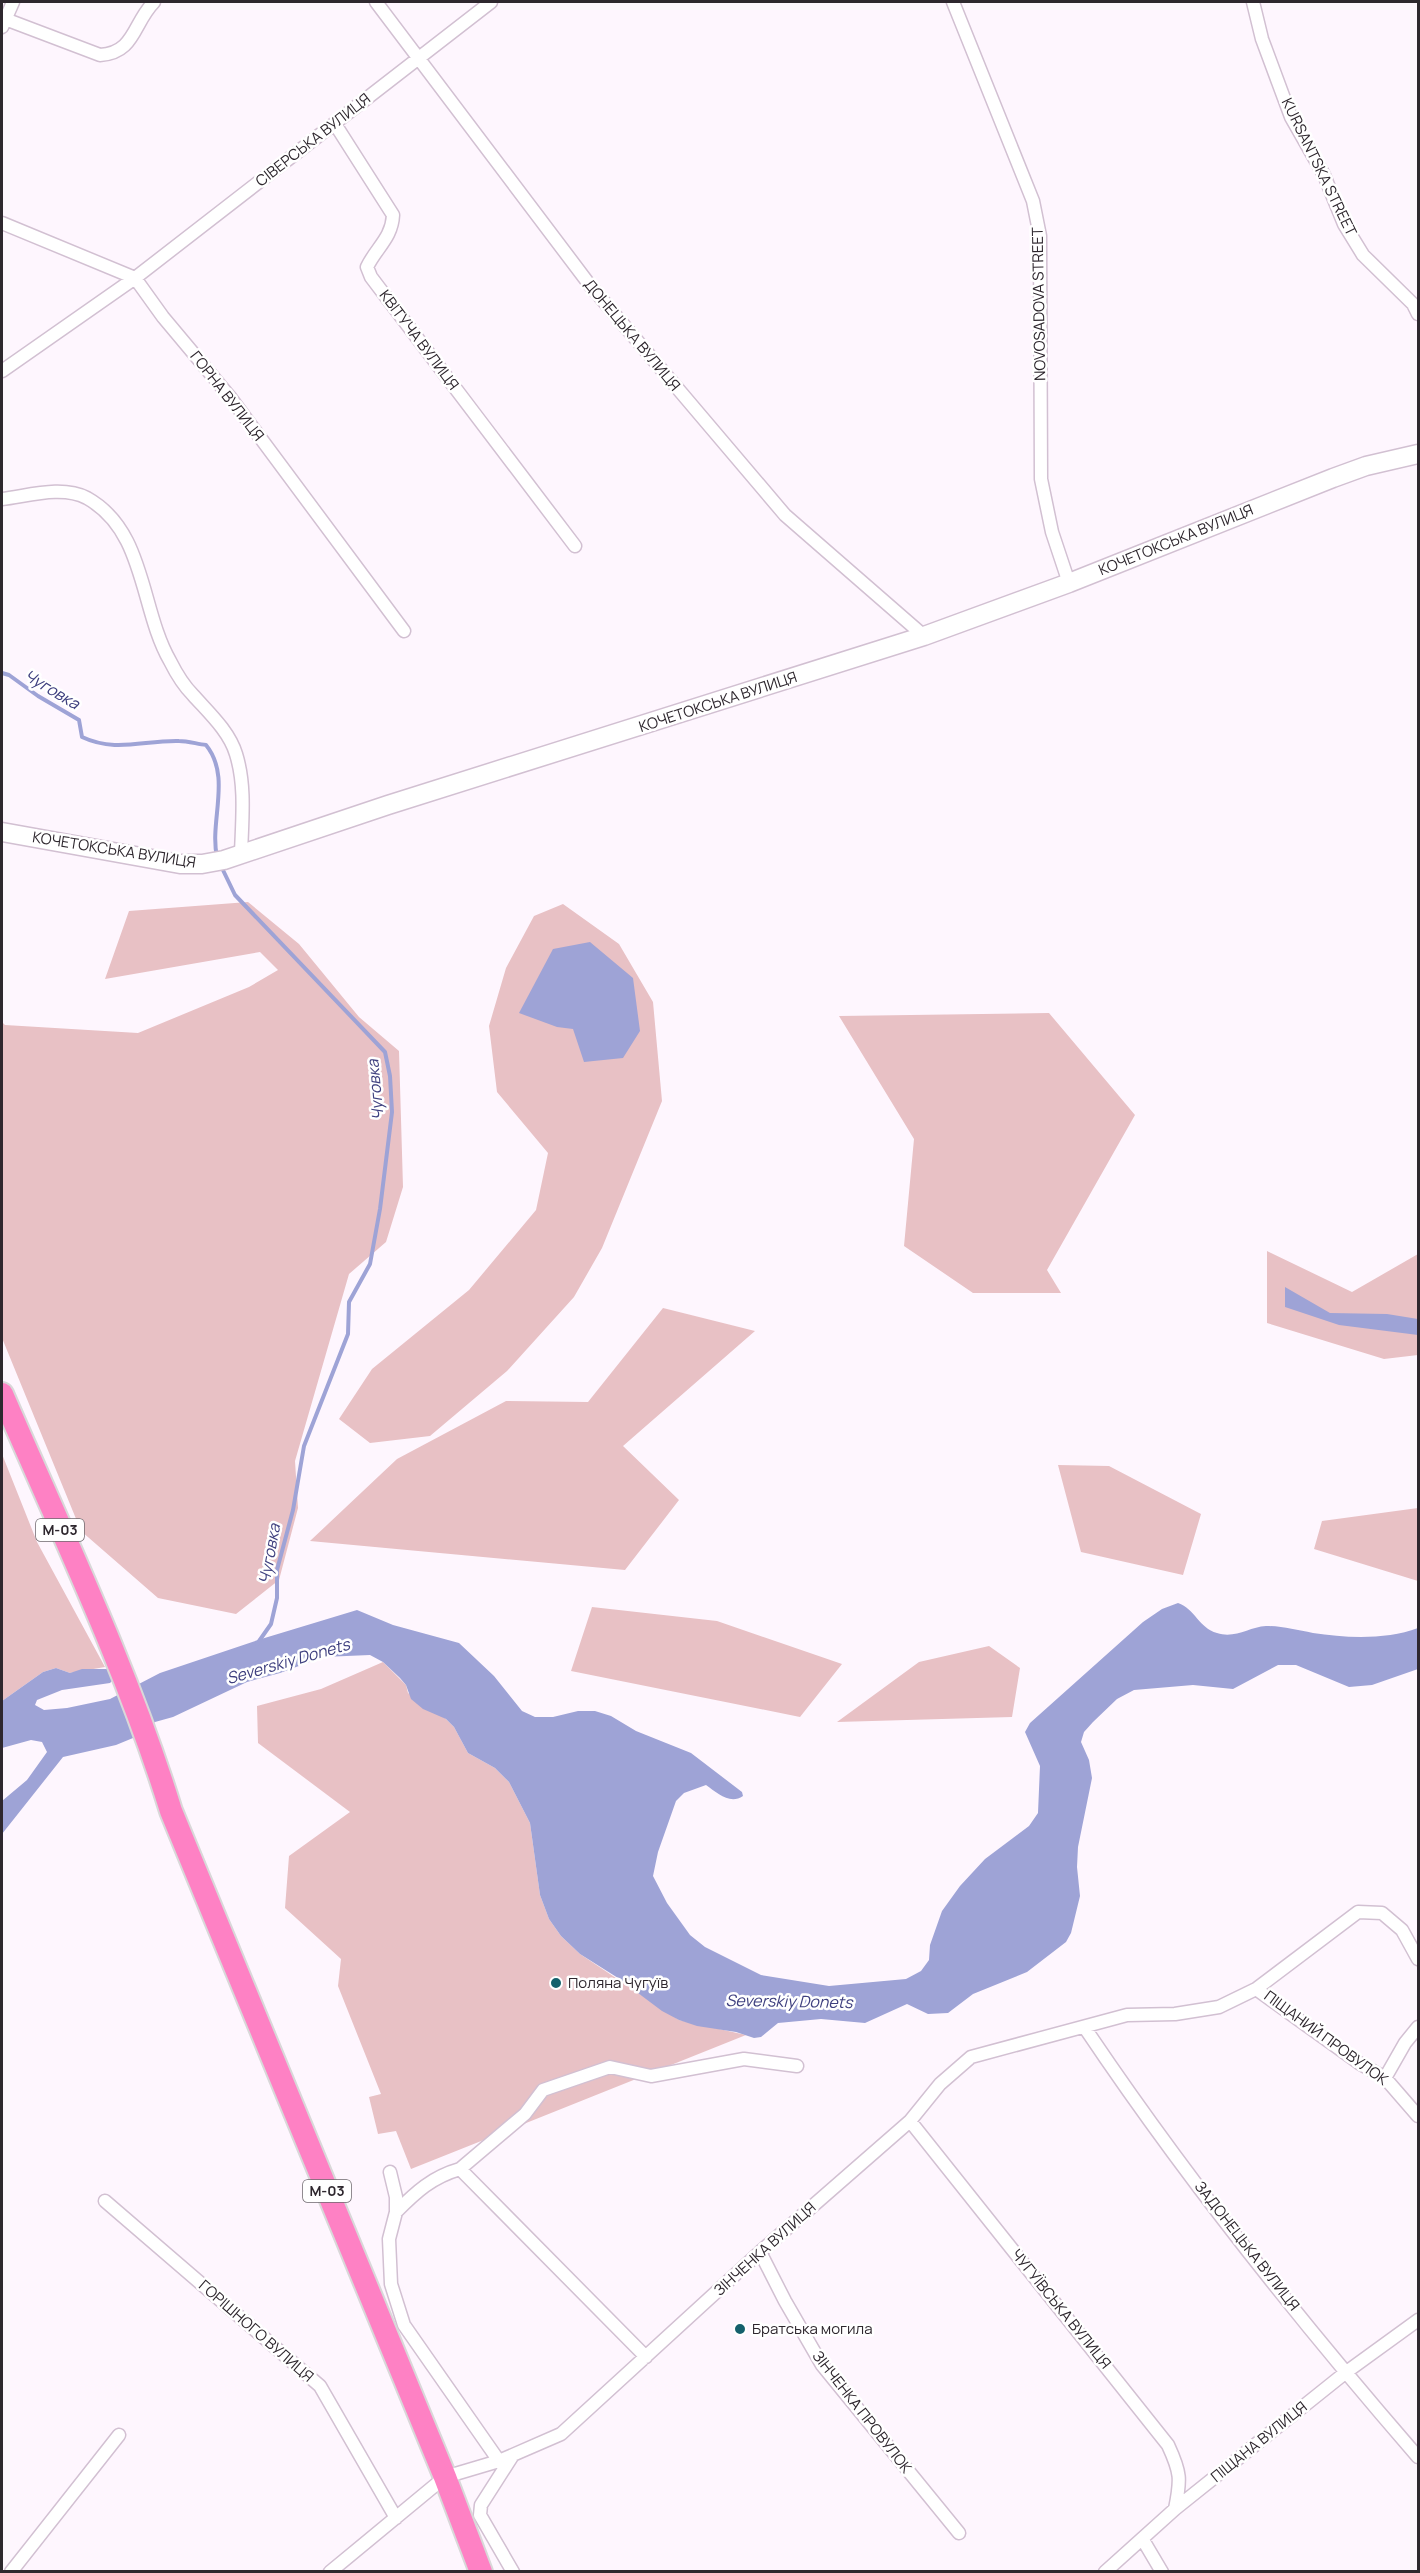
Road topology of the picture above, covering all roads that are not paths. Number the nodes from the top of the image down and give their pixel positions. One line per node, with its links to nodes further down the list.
1 (13, 2): 7 (street)
2 (154, 2): 7 (street)
3 (376, 2): 8 (street, ДОНЕЦЬКА ВУЛИЦЯ)
4 (492, 2): 8 (street, СІВЕРСЬКА ВУЛИЦЯ)
5 (953, 2): 17 (street, NOVOSADOVA STREET)
6 (1253, 2): 12 (street, KURSANTSKA STREET)
7 (3, 23)
8 (419, 58): 9 (street, СІВЕРСЬКА ВУЛИЦЯ); 19 (street, ДОНЕЦЬКА ВУЛИЦЯ)
9 (335, 124): 11 (street, СІВЕРСЬКА ВУЛИЦЯ); 16 (street, КВІТУЧА ВУЛИЦЯ)
10 (2, 224): 11 (street)
11 (135, 278): 13 (street, СІВЕРСЬКА ВУЛИЦЯ); 18 (street, ГОРНА ВУЛИЦЯ)
12 (1419, 314)
13 (2, 371)
14 (1419, 454): 17 (main road, КОЧЕТОКСЬКА ВУЛИЦЯ)
15 (2, 500): 21 (street)
16 (574, 546)
17 (1069, 583): 19 (main road, КОЧЕТОКСЬКА ВУЛИЦЯ)
18 (404, 631)
19 (924, 636): 21 (main road, КОЧЕТОКСЬКА ВУЛИЦЯ)
20 (2, 832): 21 (main road, КОЧЕТОКСЬКА ВУЛИЦЯ)
21 (226, 859)
22 (2, 1394): 43 (highway, М-03)
23 (1419, 1959): 24 (street, ЗІНЧЕНКА ВУЛИЦЯ)
24 (1256, 1989): 26 (street, ЗІНЧЕНКА ВУЛИЦЯ); 28 (street, ПІЩАНИЙ ПРОВУЛОК)
25 (1419, 2027): 28 (street)
26 (1085, 2028): 30 (street, ЗІНЧЕНКА ВУЛИЦЯ); 38 (street, ЗАДОНЕЦЬКА ВУЛИЦЯ)
27 (797, 2066): 31 (street)
28 (1385, 2078): 29 (street, ПІЩАНИЙ ПРОВУЛОК)
29 (1419, 2116)
30 (910, 2121): 35 (street, ЗІНЧЕНКА ВУЛИЦЯ); 44 (street, ЧУГУЇВСЬКА ВУЛИЦЯ)
31 (460, 2169): 34 (street); 37 (street)
32 (390, 2172): 34 (street)
33 (105, 2201): 45 (street, ГОРІШНОГО ВУЛИЦЯ)
34 (396, 2212): 42 (street)
35 (760, 2252): 37 (street, ЗІНЧЕНКА ВУЛИЦЯ); 46 (street, ЗІНЧЕНКА ПРОВУЛОК)
36 (1419, 2320): 38 (street, ПІЩАНА ВУЛИЦЯ)
37 (646, 2356): 40 (street, ЗІНЧЕНКА ВУЛИЦЯ)
38 (1346, 2373): 41 (street, ЗАДОНЕЦЬКА ВУЛИЦЯ); 44 (street, ПІЩАНА ВУЛИЦЯ)
39 (119, 2435): 48 (street)
40 (513, 2455): 42 (street, ЗІНЧЕНКА ВУЛИЦЯ); 51 (street)
41 (1419, 2457)
42 (499, 2461): 43 (street, ЗІНЧЕНКА ВУЛИЦЯ)
43 (445, 2477): 45 (street); 50 (highway, М-03)
44 (1175, 2509): 47 (street, ПІЩАНА ВУЛИЦЯ)
45 (396, 2518): 49 (street)
46 (958, 2533)
47 (1143, 2540): 52 (street, ПІЩАНА ВУЛИЦЯ); 53 (street)
48 (11, 2571)
49 (330, 2571)
50 (481, 2571)
51 (513, 2571)
52 (1105, 2571)
53 (1162, 2571)

